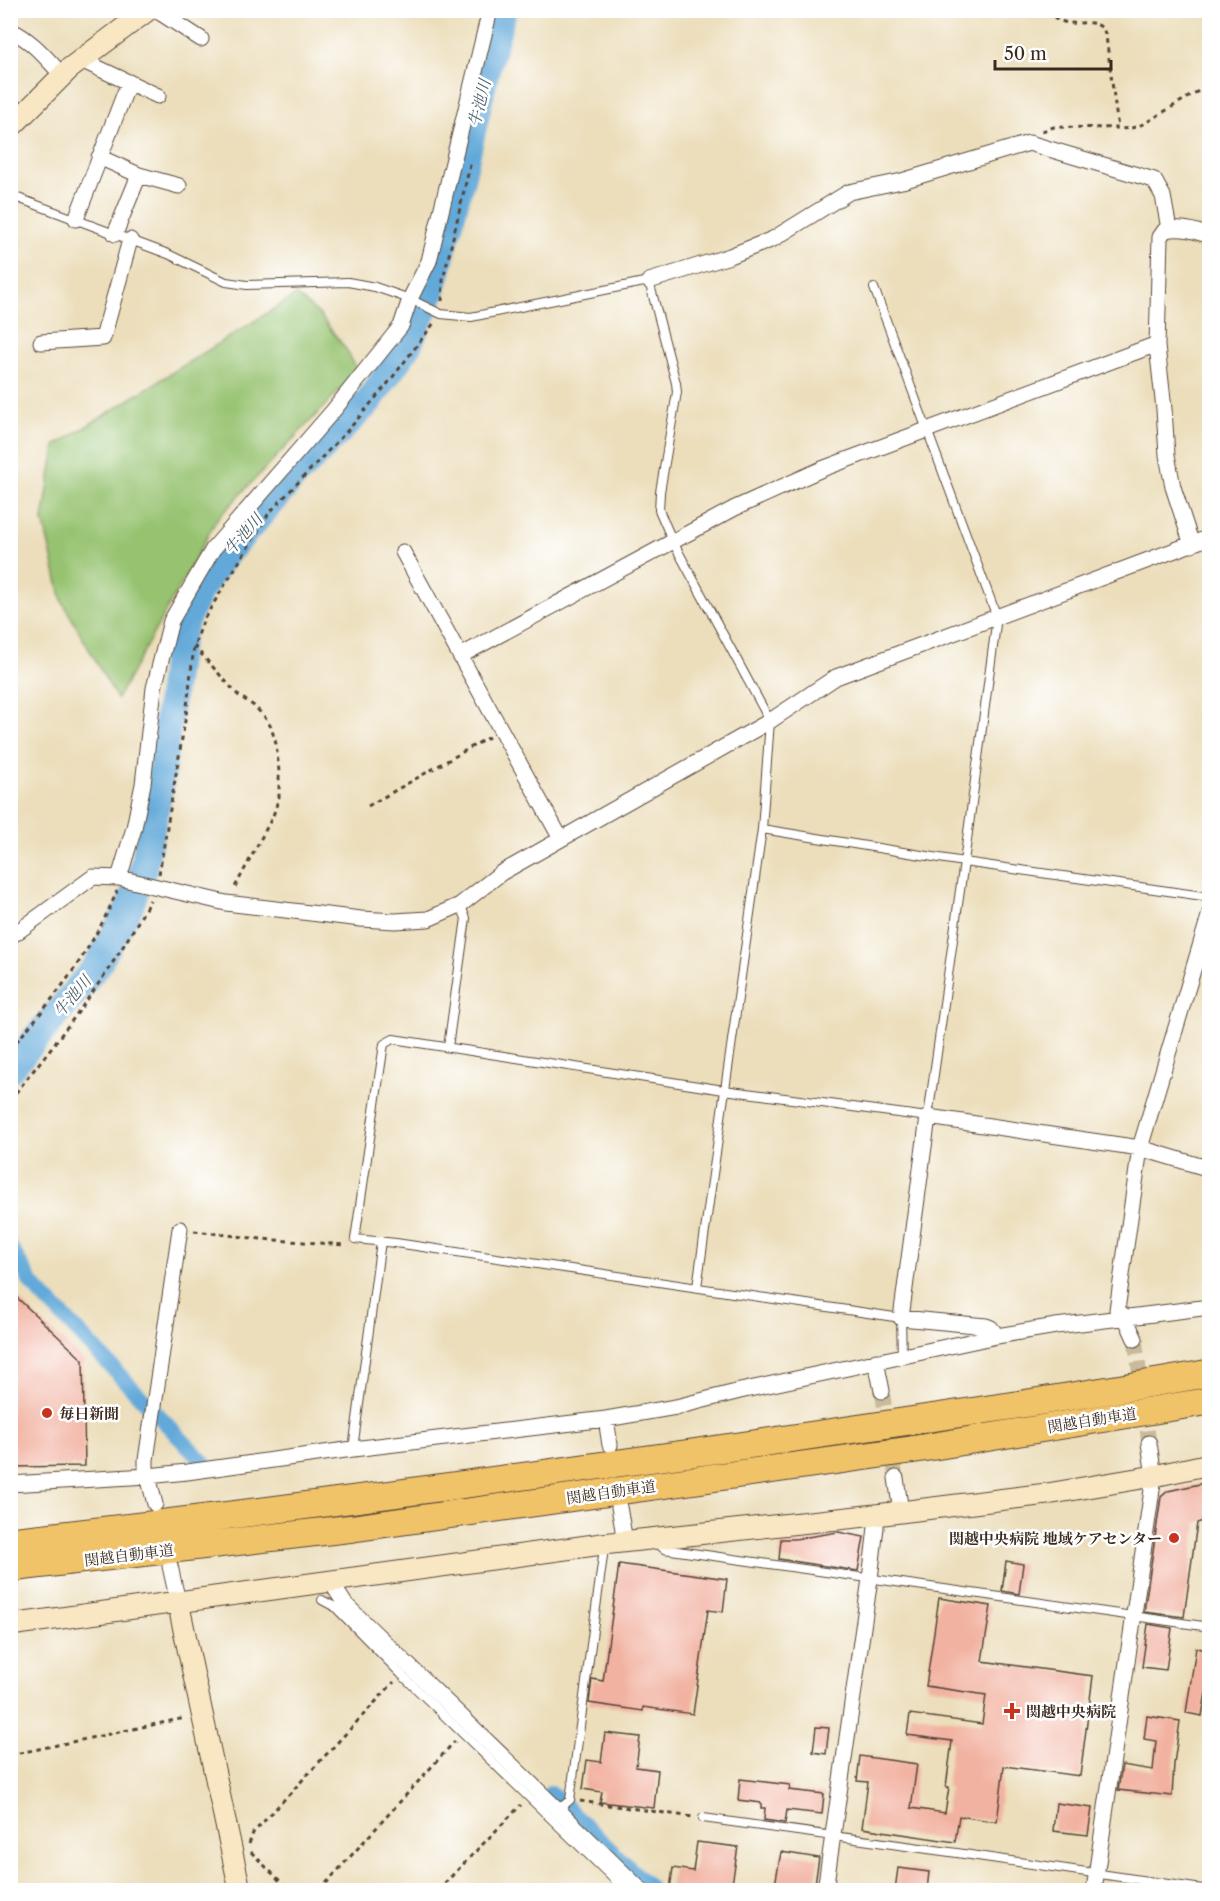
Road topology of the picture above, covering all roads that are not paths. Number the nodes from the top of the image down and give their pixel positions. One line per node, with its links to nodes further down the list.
1 (148, 10): 6 (street)
2 (156, 10): 5 (street)
3 (490, 10): 22 (street)
4 (10, 30): 7 (street)
5 (201, 39)
6 (81, 60): 7 (street); 8 (street)
7 (62, 75): 10 (street)
8 (129, 82): 9 (street); 11 (street)
9 (158, 96)
10 (10, 128)
11 (99, 157): 12 (street); 15 (street)
12 (138, 175): 13 (street); 17 (street)
13 (179, 186)
14 (10, 195): 15 (lane)
15 (76, 219): 17 (lane)
16 (1169, 229): 18 (street); 20 (street); 24 (street)
17 (115, 234): 19 (lane)
18 (1209, 236)
19 (130, 240): 22 (lane); 23 (street)
20 (649, 281): 22 (lane); 27 (lane)
21 (874, 288): 25 (lane)
22 (410, 299): 36 (street)
23 (41, 342)
24 (1158, 344): 25 (street); 28 (street)
25 (927, 429): 27 (street); 30 (lane)
26 (1209, 537): 28 (street)
27 (673, 542): 31 (street); 32 (lane)
28 (1192, 545): 30 (street)
29 (403, 552): 31 (street)
30 (997, 617): 32 (street); 35 (lane)
31 (460, 656): 34 (street)
32 (770, 722): 33 (lane); 34 (street)
33 (762, 829): 35 (lane); 42 (lane)
34 (561, 839): 38 (street)
35 (964, 862): 37 (lane); 43 (lane)
36 (123, 879): 38 (street); 40 (street)
37 (1209, 897)
38 (460, 905): 41 (lane)
39 (1209, 913): 44 (street)
40 (10, 934)
41 (448, 1047): 42 (lane); 47 (lane)
42 (724, 1089): 43 (lane); 48 (lane)
43 (928, 1117): 44 (street); 51 (street)
44 (1140, 1148): 45 (street); 50 (street)
45 (1209, 1169)
46 (180, 1229): 64 (street)
47 (381, 1241): 48 (lane); 62 (lane)
48 (697, 1287): 51 (lane)
49 (1209, 1307): 50 (street)
50 (1125, 1317): 52 (street); 53 (street)
51 (901, 1318): 52 (street); 54 (lane)
52 (997, 1336): 54 (street)
53 (1135, 1339)
54 (902, 1356): 55 (street)
55 (876, 1361): 57 (street); 59 (street)
56 (1209, 1373): 73 (highway, 関越自動車道)
57 (882, 1391)
58 (1209, 1401): 77 (highway, 関越自動車道)
59 (606, 1419): 61 (street); 62 (street)
60 (1149, 1443): 65 (street)
61 (610, 1445)
62 (353, 1449): 64 (street)
63 (1209, 1464): 65 (street)
64 (148, 1476): 67 (street); 68 (street)
65 (1154, 1476): 70 (street); 82 (street)
66 (896, 1478): 70 (street)
67 (10, 1484)
68 (155, 1504)
69 (619, 1507): 74 (street)
70 (901, 1512): 71 (street)
71 (876, 1515): 72 (street); 78 (street)
72 (655, 1537): 74 (street); 78 (lane)
73 (10, 1541)
74 (625, 1541): 75 (street)
75 (602, 1544): 79 (street); 85 (lane)
76 (170, 1566): 81 (street)
77 (10, 1569)
78 (870, 1579): 82 (lane); 87 (street)
79 (333, 1580): 81 (street); 85 (street)
80 (322, 1600): 90 (lane)
81 (178, 1602): 83 (street); 89 (street)
82 (1133, 1616): 84 (lane); 88 (street)
83 (10, 1625)
84 (1209, 1627)
85 (564, 1805): 91 (street)
86 (703, 1818): 87 (lane)
87 (833, 1837): 88 (lane); 92 (street)
88 (1097, 1874): 93 (street); 94 (lane)
89 (240, 1890)
90 (625, 1890)
91 (641, 1890)
92 (825, 1890)
93 (1094, 1890)
94 (1209, 1890)

